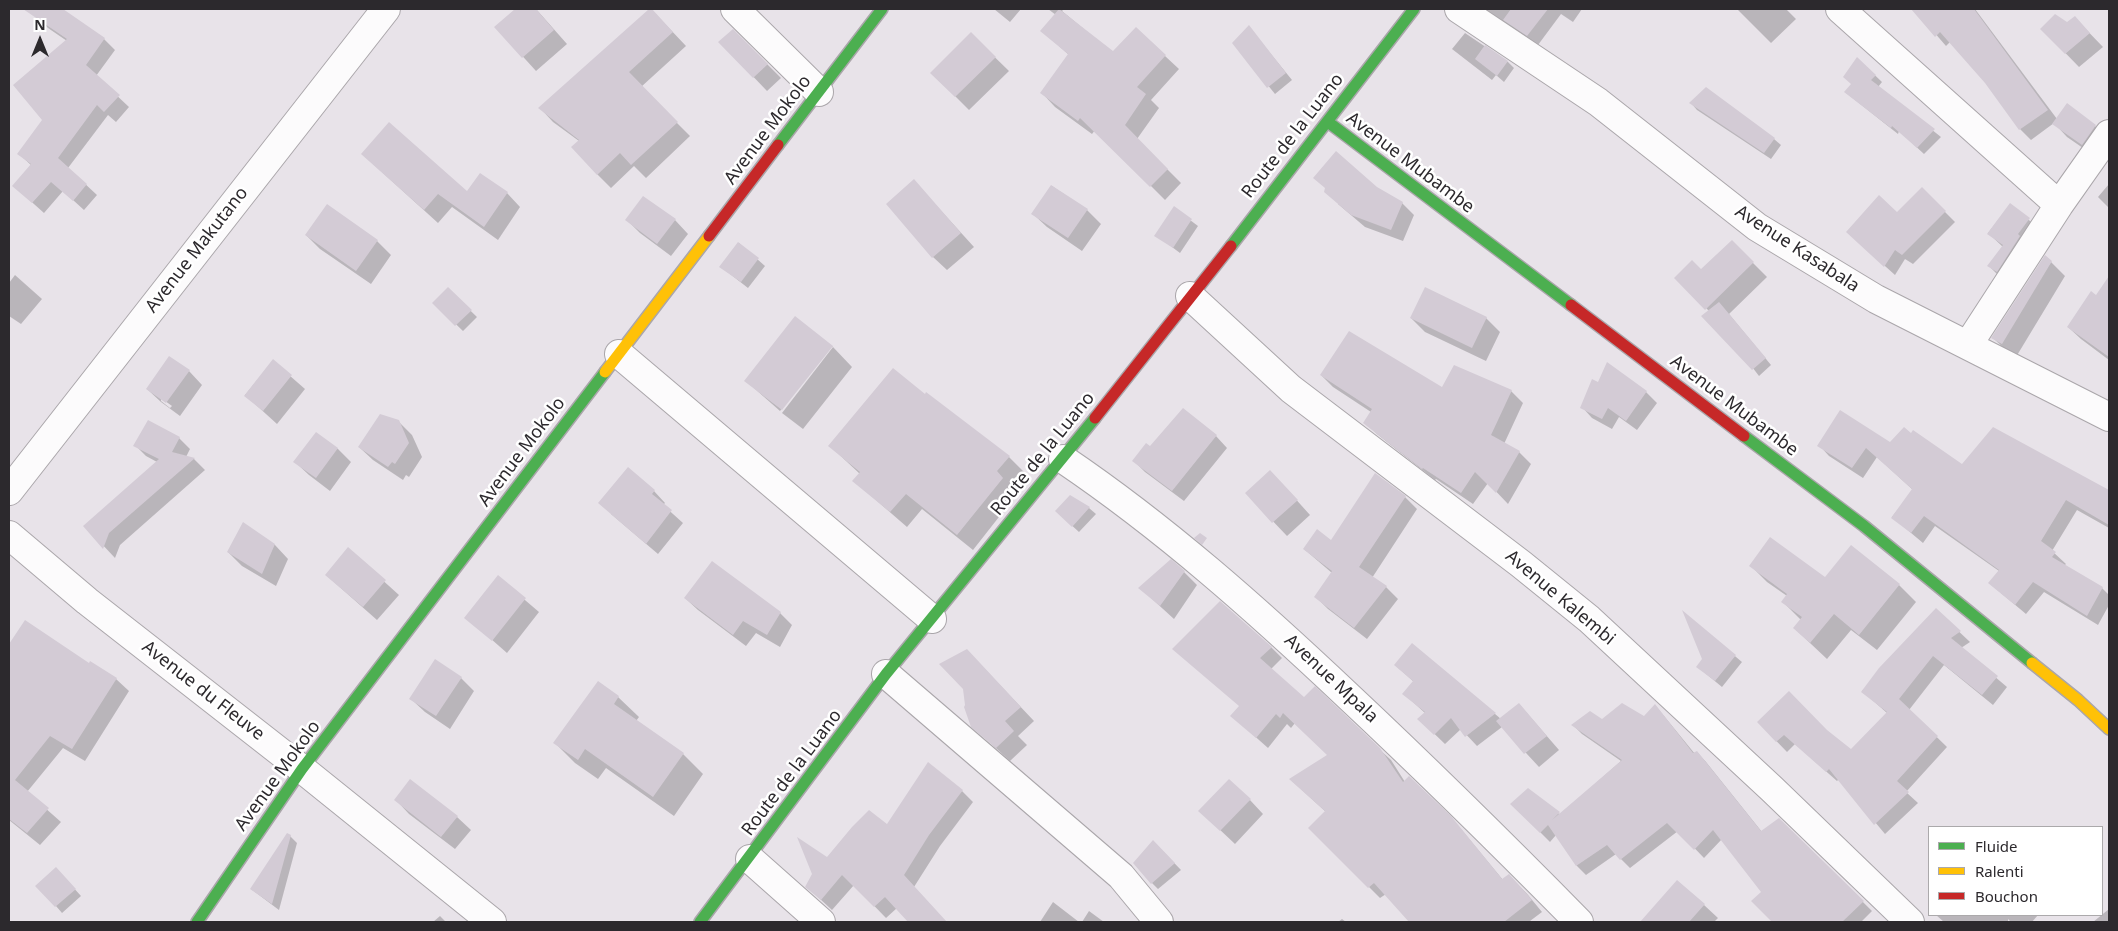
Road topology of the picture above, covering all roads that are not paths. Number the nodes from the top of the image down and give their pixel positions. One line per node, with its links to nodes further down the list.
1 (386, 9): 16 (street, Avenue Makutano)
2 (735, 9): 7 (street)
3 (882, 9): 7 (street, Avenue Mokolo)
4 (1414, 9): 8 (street, Route de la Luano)
5 (1459, 9): 12 (street, Avenue Kasabala)
6 (1840, 9): 10 (street)
7 (819, 92): 13 (street, Avenue Mokolo)
8 (1328, 122): 11 (street, Route de la Luano); 20 (street, Avenue Mubambe)
9 (2109, 134): 10 (street)
10 (2059, 205): 12 (street)
11 (1190, 296): 15 (street, Route de la Luano); 29 (street, Avenue Kalembi)
12 (1968, 345): 14 (street, Avenue Kasabala)
13 (619, 354): 18 (street); 21 (street, Avenue Mokolo)
14 (2109, 418)
15 (1063, 459): 18 (street, Route de la Luano); 28 (street, Avenue Mpala)
16 (9, 491)
17 (9, 535): 21 (street, Avenue du Fleuve)
18 (932, 619): 19 (street, Route de la Luano)
19 (886, 674): 22 (street, Route de la Luano); 27 (street)
20 (2109, 729)
21 (302, 769): 23 (street, Avenue Mokolo); 24 (street, Avenue du Fleuve)
22 (750, 859): 25 (street, Route de la Luano); 26 (street)
23 (197, 922)
24 (492, 922)
25 (700, 922)
26 (821, 922)
27 (1159, 922)
28 (1579, 922)
29 (1910, 922)

